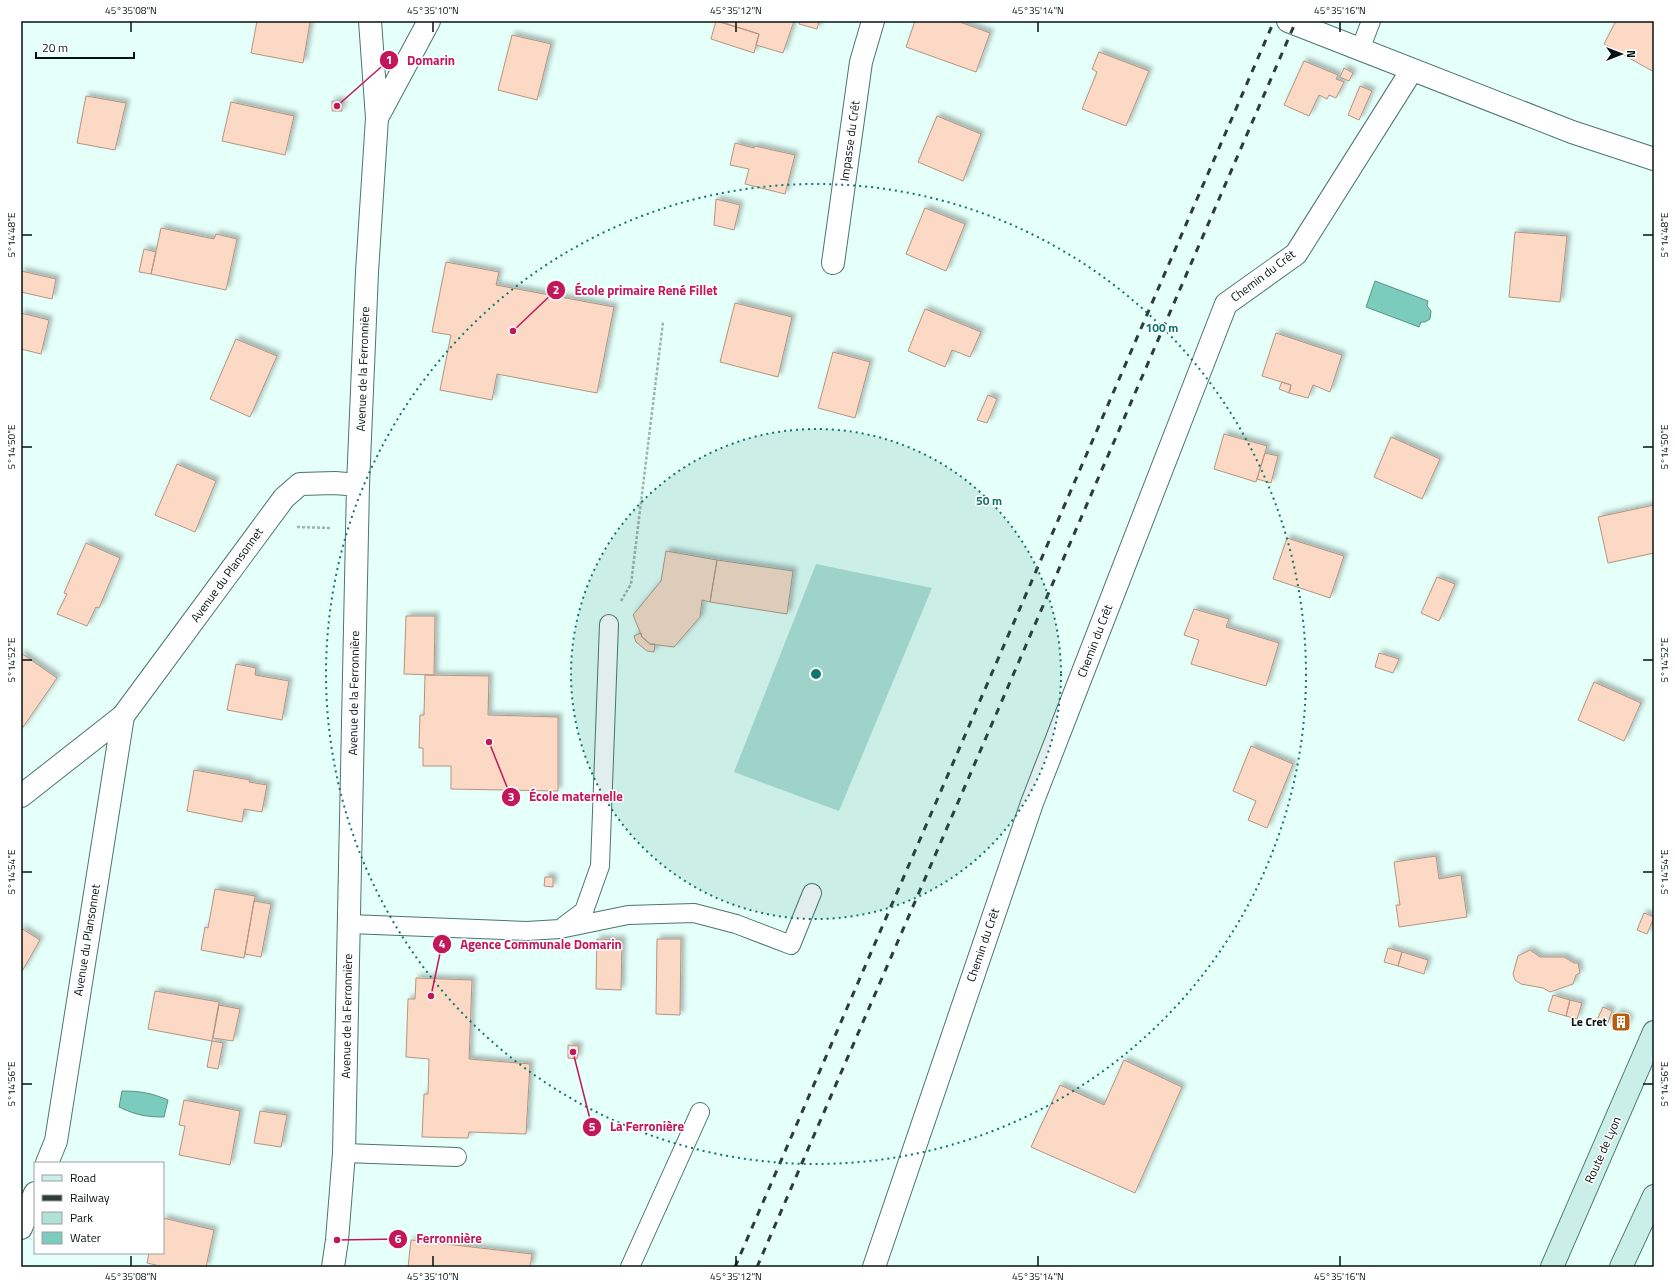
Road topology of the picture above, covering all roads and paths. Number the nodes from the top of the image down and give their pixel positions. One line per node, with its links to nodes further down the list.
1 (370, 21): 8 (street, Avenue de la Ferronnière)
2 (429, 21): 8 (street, Avenue de la Ferronnière)
3 (873, 21): 10 (street, Impasse du Crêt)
4 (1288, 21): 6 (street)
5 (1371, 21): 6 (lane)
6 (1360, 50): 7 (street)
7 (1412, 70): 9 (street); 31 (street, Chemin du Crêt)
8 (377, 118): 12 (street, Avenue de la Ferronnière)
9 (1654, 159)
10 (833, 263)
11 (663, 322): 15 (path)
12 (358, 485): 13 (street, Avenue du Plansonnet); 14 (street, Avenue de la Ferronnière)
13 (262, 526): 14 (path); 16 (street, Avenue du Plansonnet)
14 (357, 529): 19 (street, Avenue de la Ferronnière)
15 (609, 624): 20 (lane)
16 (123, 716): 17 (street, Avenue du Plansonnet); 25 (street, Avenue du Plansonnet)
17 (21, 796)
18 (812, 893): 20 (lane)
19 (349, 924): 20 (lane); 23 (street, Avenue de la Ferronnière)
20 (560, 929)
21 (1654, 1032): 32 (main road, Route de Lyon)
22 (700, 1112): 30 (lane)
23 (344, 1153): 24 (lane); 29 (street, Avenue de la Ferronnière)
24 (457, 1157)
25 (47, 1162)
26 (34, 1196): 28 (street)
27 (1654, 1196): 33 (main road)
28 (21, 1228)
29 (333, 1267)
30 (630, 1267)
31 (874, 1267)
32 (1552, 1267)
33 (1621, 1267)

